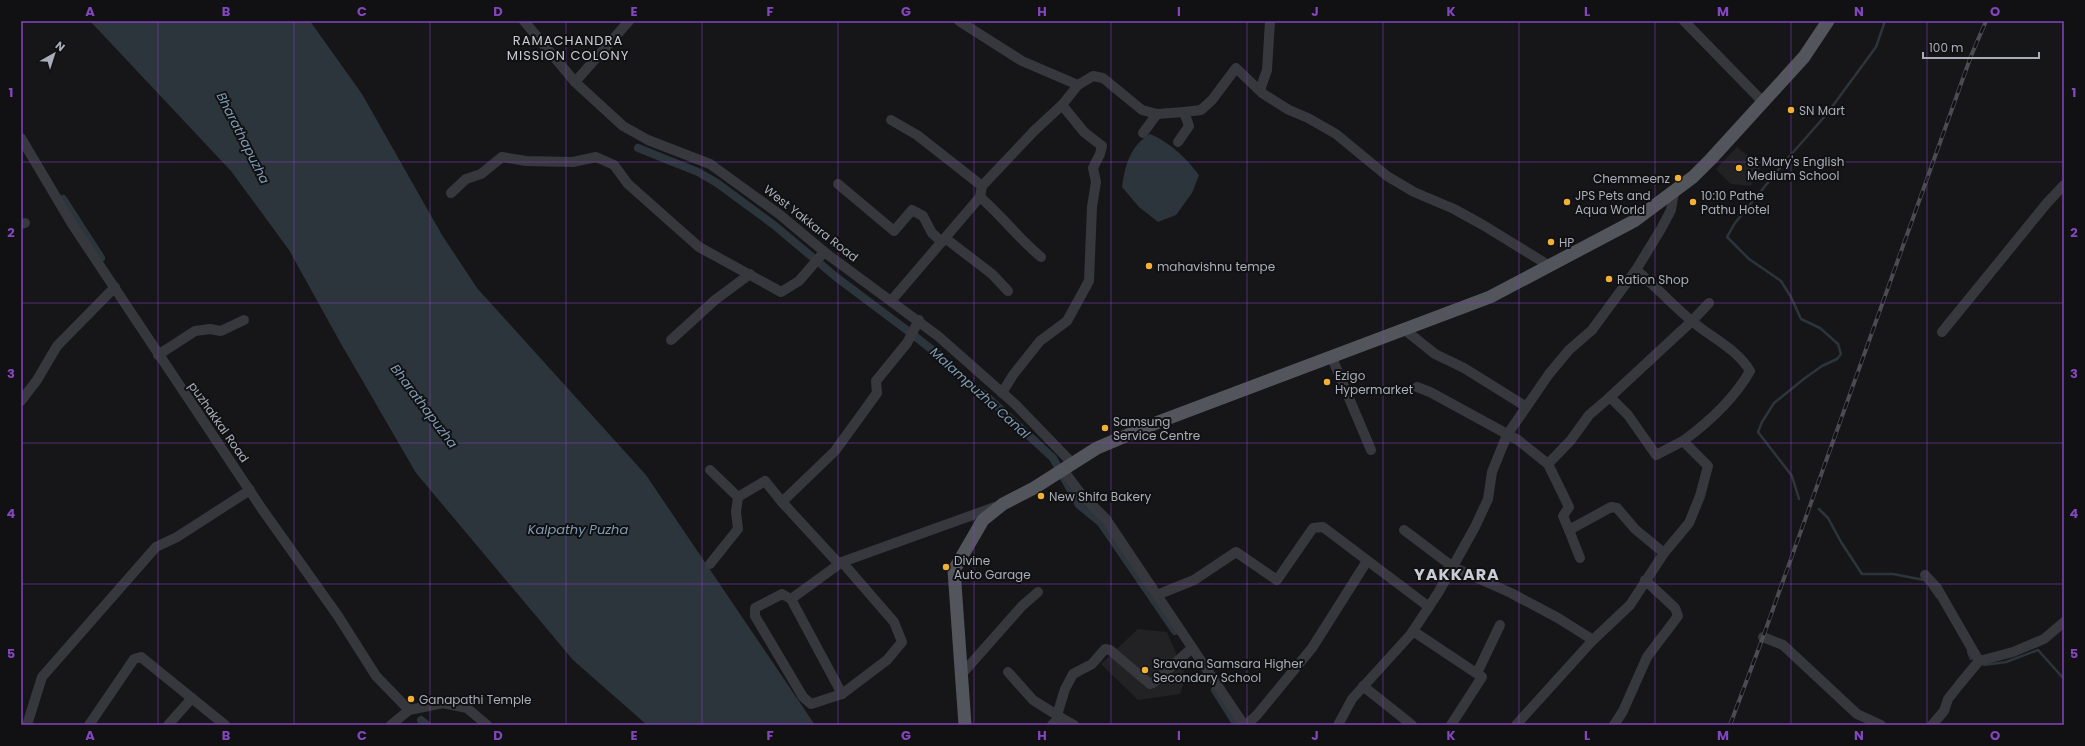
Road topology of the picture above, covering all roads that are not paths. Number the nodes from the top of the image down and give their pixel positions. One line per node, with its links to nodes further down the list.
1 (524, 21): 7 (street, West Yakkara Road)
2 (629, 21): 7 (street)
3 (959, 21): 8 (street)
4 (1270, 21): 9 (street)
5 (1684, 21): 10 (street)
6 (1828, 21): 10 (main road)
7 (575, 82): 26 (street, West Yakkara Road)
8 (1078, 85): 11 (street); 13 (street)
9 (1260, 90): 12 (street); 27 (street)
10 (1762, 101): 22 (main road)
11 (1062, 105): 20 (street); 43 (street)
12 (1184, 112): 13 (street); 17 (street)
13 (1157, 114): 15 (street)
14 (891, 120): 20 (street)
15 (1143, 132)
16 (21, 138): 30 (street, puzhakkal Road)
17 (1178, 142)
18 (838, 184): 24 (street)
19 (2064, 185): 38 (street)
20 (982, 186): 23 (street)
21 (451, 192): 29 (street)
22 (1674, 192): 27 (main road); 28 (street)
23 (980, 198): 24 (street); 25 (street)
24 (943, 240): 31 (street); 32 (street)
25 (1041, 257)
26 (819, 258): 29 (street); 32 (street, West Yakkara Road)
27 (1548, 265): 37 (main road)
28 (1636, 270): 36 (street); 46 (street)
29 (750, 274): 39 (street)
30 (114, 286): 40 (street, puzhakkal Road); 45 (street)
31 (1008, 291)
32 (891, 301): 35 (street, West Yakkara Road)
33 (1709, 303): 36 (street)
34 (244, 320): 40 (street)
35 (919, 320): 43 (street, West Yakkara Road); 55 (street)
36 (1692, 321): 44 (street); 48 (street)
37 (1405, 330): 41 (main road); 46 (street)
38 (1942, 332)
39 (670, 340)
40 (158, 354): 53 (street, puzhakkal Road)
41 (1332, 358): 49 (street); 51 (main road)
42 (1417, 387): 47 (street)
43 (1002, 393): 51 (street, West Yakkara Road)
44 (1610, 397): 48 (street); 50 (street)
45 (21, 401)
46 (1525, 406): 47 (street)
47 (1507, 435): 50 (street); 64 (street)
48 (1683, 441): 59 (street)
49 (1372, 450)
50 (1548, 464): 58 (street)
51 (1064, 469): 56 (main road); 68 (street, West Yakkara Road)
52 (710, 470): 54 (street)
53 (250, 490): 84 (street, puzhakkal Road); 86 (street)
54 (738, 498): 55 (street); 63 (street)
55 (782, 502): 62 (street)
56 (1003, 504): 62 (street); 80 (main road)
57 (1404, 530): 64 (street)
58 (1569, 530): 59 (street); 60 (street)
59 (1664, 553): 66 (street)
60 (1580, 558)
61 (1368, 561): 68 (street); 70 (street); 95 (street)
62 (840, 563): 69 (street); 82 (street)
63 (710, 564)
64 (1453, 567): 70 (street); 75 (street)
65 (1925, 575): 77 (street)
66 (1645, 580): 75 (street); 100 (street)
67 (1038, 592): 80 (street)
68 (1157, 595): 76 (street, West Yakkara Road)
69 (791, 599): 82 (street); 82 (street)
70 (1429, 608): 73 (street)
71 (2064, 622): 77 (street)
72 (1500, 625): 79 (street)
73 (1413, 631): 79 (street); 81 (street)
74 (1763, 637): 101 (street)
75 (1593, 640): 99 (street)
76 (1192, 648): 85 (street); 95 (street, West Yakkara Road)
77 (1979, 661): 102 (street)
78 (1008, 672): 85 (street)
79 (1477, 673): 98 (street)
80 (961, 675): 92 (main road)
81 (1363, 686): 96 (street); 97 (street)
82 (842, 694)
83 (192, 698): 87 (street); 88 (street); 89 (street)
84 (409, 710): 90 (street); 91 (street)
85 (1058, 716): 93 (street); 94 (street)
86 (27, 725)
87 (89, 725)
88 (168, 725)
89 (225, 725)
90 (391, 725)
91 (487, 725)
92 (965, 725)
93 (1052, 725)
94 (1074, 725)
95 (1245, 725)
96 (1338, 725)
97 (1412, 725)
98 (1451, 725)
99 (1516, 725)
100 (1614, 725)
101 (1881, 725)
102 (1932, 725)

